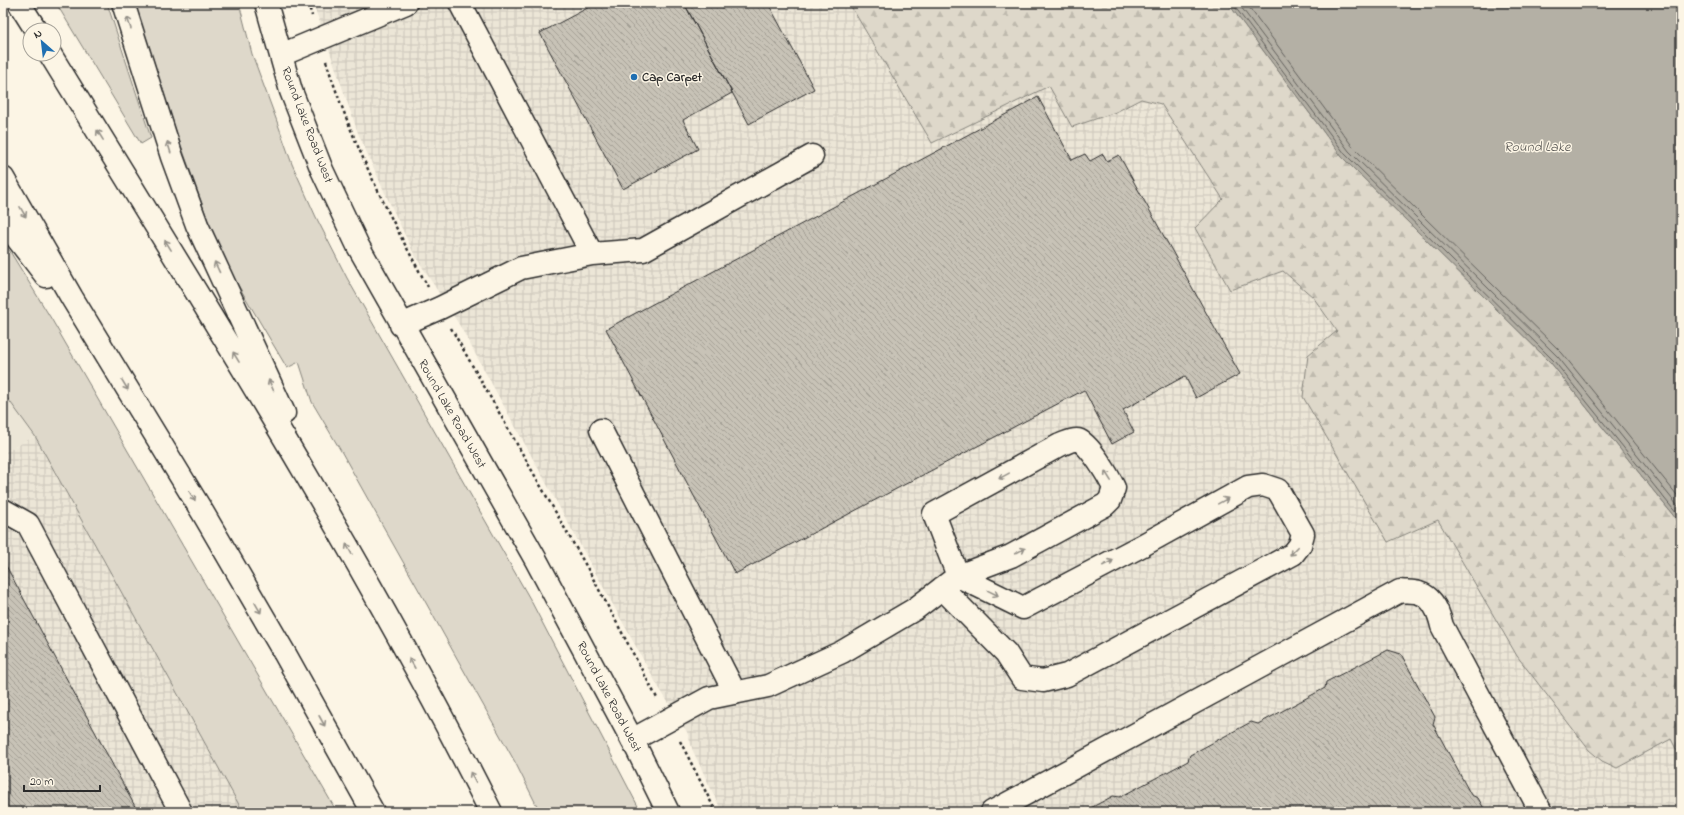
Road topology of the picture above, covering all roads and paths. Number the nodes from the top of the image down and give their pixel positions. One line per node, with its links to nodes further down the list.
1 (19, 3): 7 (main road)
2 (123, 3): 20 (main road, one-way to 2)
3 (266, 3): 9 (main road, Round Lake Road West)
4 (308, 3): 8 (path)
5 (406, 3): 8 (main road)
6 (460, 3): 14 (main road)
7 (31, 22)
8 (319, 39): 9 (main road); 15 (path)
9 (280, 55): 16 (main road, Round Lake Road West)
10 (55, 62): 20 (main road, one-way to 10)
11 (812, 156): 14 (main road)
12 (3, 178): 17 (main road, one-way to 17)
13 (3, 220): 17 (main road)
14 (592, 254): 15 (main road)
15 (440, 308): 16 (main road); 23 (path)
16 (401, 325): 24 (main road, Round Lake Road West)
17 (105, 352): 26 (main road, one-way to 26)
18 (601, 430): 22 (main road)
19 (3, 510): 25 (main road)
20 (334, 523): 27 (main road, one-way to 20)
21 (950, 582): 21 (main road, one-way to 21); 21 (main road, one-way to 21); 22 (main road)
22 (735, 693): 23 (main road)
23 (668, 720): 24 (main road); 29 (path)
24 (632, 740): 28 (main road, Round Lake Road West)
25 (181, 812)
26 (373, 812)
27 (491, 812)
28 (668, 812)
29 (716, 812)
30 (992, 812): 31 (main road)
31 (1540, 812)

